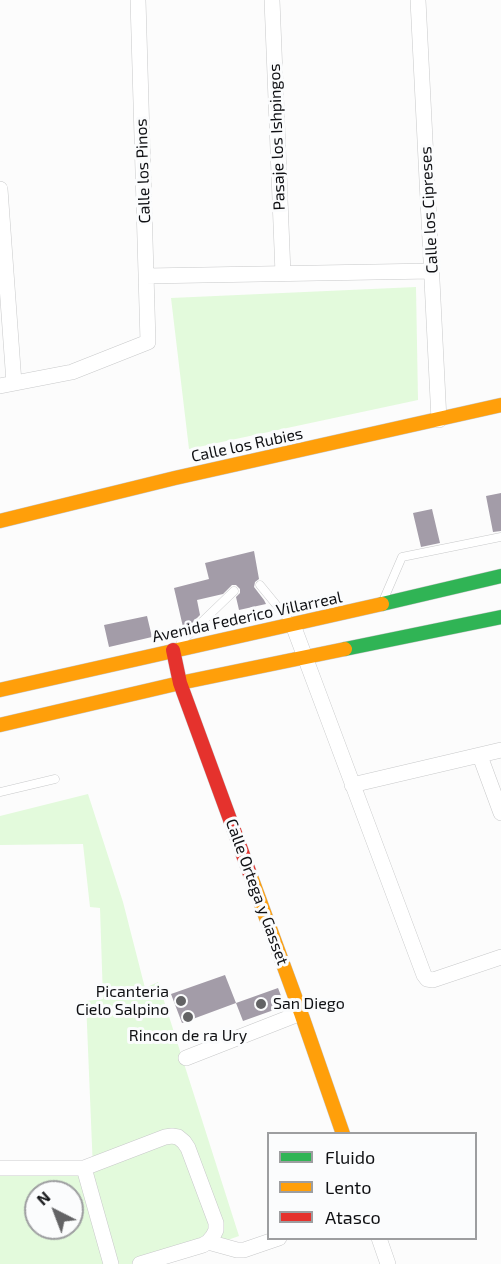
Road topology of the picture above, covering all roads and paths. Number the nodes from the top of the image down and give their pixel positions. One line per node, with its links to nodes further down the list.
1 (138, 0): 7 (street, Calle los Pinos)
2 (272, 0): 6 (street, Pasaje los Ishpingos)
3 (418, 0): 5 (street, Calle los Cipreses)
4 (0, 189): 8 (street)
5 (432, 272): 6 (street); 10 (street, Calle los Cipreses)
6 (283, 274): 7 (street)
7 (146, 276): 8 (street, Calle los Pinos)
8 (7, 384)
9 (501, 405): 10 (main road, Calle los Rubies)
10 (439, 420): 11 (main road, Calle los Rubies)
11 (0, 521)
12 (501, 537): 16 (lane)
13 (501, 576): 16 (main road, Avenida Federico Villarreal)
14 (260, 585): 18 (lane)
15 (234, 591): 19 (lane)
16 (382, 603): 18 (main road, Avenida Federico Villarreal)
17 (501, 617): 20 (main road)
18 (293, 625): 19 (main road, Avenida Federico Villarreal); 20 (street)
19 (173, 650): 21 (main road, Calle Ortega y Gasset); 22 (main road, Avenida Federico Villarreal)
20 (306, 657): 21 (main road); 27 (street)
21 (180, 683): 23 (main road); 31 (main road, Calle Ortega y Gasset)
22 (0, 690)
23 (0, 725)
24 (501, 750): 25 (street)
25 (480, 756): 27 (street); 29 (street)
26 (56, 779): 28 (lane)
27 (352, 785): 30 (street)
28 (0, 792)
29 (501, 813)
30 (501, 957)
31 (301, 1013): 32 (street); 33 (main road, Calle Ortega y Gasset)
32 (186, 1058)
33 (342, 1132)
34 (0, 1168): 35 (street)
35 (84, 1168): 36 (street); 39 (street)
36 (211, 1239): 37 (street); 40 (street)
37 (276, 1240)
38 (379, 1240): 41 (street)
39 (111, 1264)
40 (140, 1264)
41 (388, 1264)

